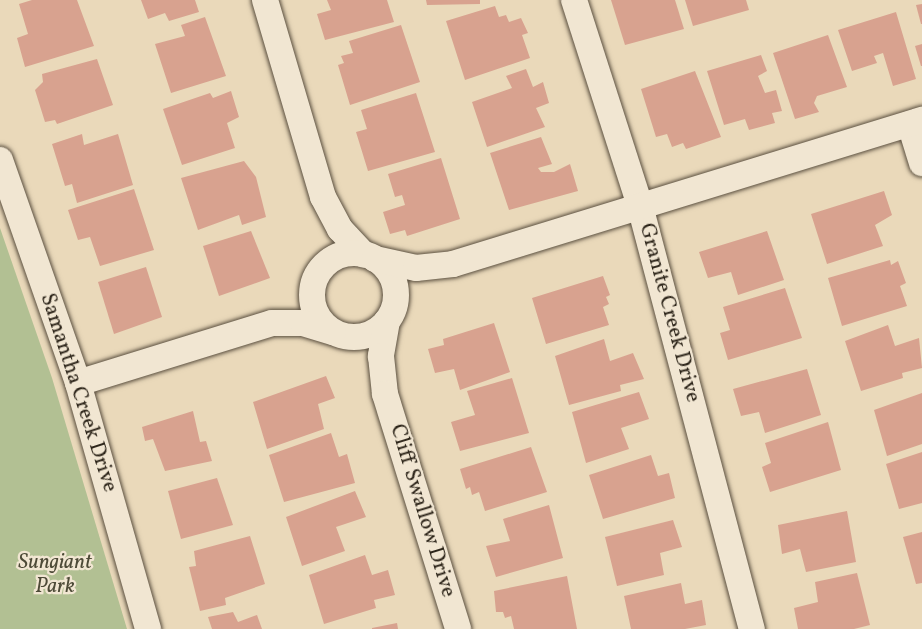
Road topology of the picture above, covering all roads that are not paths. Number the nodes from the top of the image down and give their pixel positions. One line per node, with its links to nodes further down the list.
1 (265, 0): 6 (street)
2 (574, 0): 7 (street, Granite Creek Drive)
3 (916, 122): 4 (street); 7 (street)
4 (922, 163)
5 (2, 172): 14 (street, Samantha Creek Drive)
6 (323, 197): 8 (street); 10 (street)
7 (640, 206): 9 (street); 18 (street, Granite Creek Drive)
8 (369, 257): 9 (street); 10 (street); 11 (street)
9 (453, 264): 11 (street)
10 (318, 274): 12 (street); 13 (street)
11 (390, 316): 13 (street); 15 (street, Cliff Swallow Drive)
12 (257, 327): 13 (street); 14 (street)
13 (338, 334): 15 (street, Cliff Swallow Drive)
14 (78, 384): 16 (street, Samantha Creek Drive)
15 (385, 394): 17 (street, Cliff Swallow Drive)
16 (148, 629)
17 (458, 629)
18 (752, 629)

